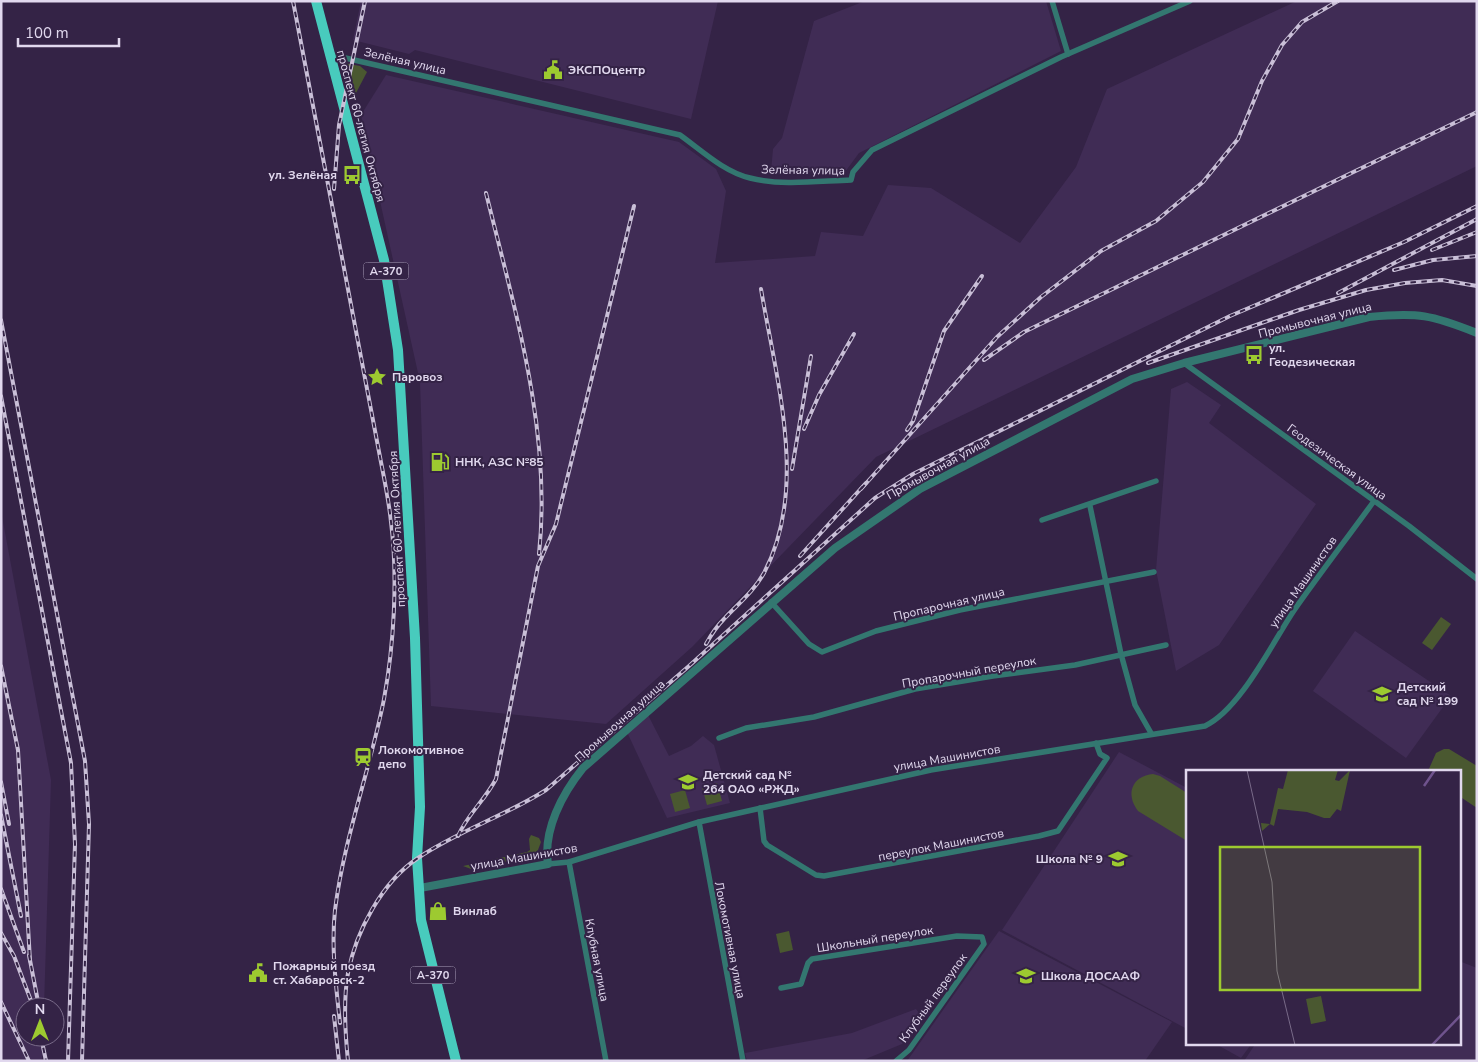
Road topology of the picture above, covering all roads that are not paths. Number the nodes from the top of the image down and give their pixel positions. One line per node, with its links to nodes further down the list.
1 (316, 1): 4 (highway, проспект 60-летия Октября / А-370)
2 (1052, 1): 5 (street)
3 (1190, 1): 5 (street, Зелёная улица)
4 (328, 54): 5 (street, Зелёная улица); 25 (highway, проспект 60-летия Октября / А-370)
5 (1068, 54)
6 (1477, 333): 7 (street, Промывочная улица)
7 (1184, 363): 9 (street, Геодезическая улица); 15 (street, Промывочная улица)
8 (1156, 480): 10 (street)
9 (1374, 501): 13 (street, Геодезическая улица); 18 (street, улица Машинистов)
10 (1090, 506): 11 (street); 14 (street)
11 (1042, 520)
12 (1154, 572): 14 (street, Пропарочная улица)
13 (1477, 579)
14 (1104, 582): 15 (street, Пропарочная улица); 17 (street)
15 (771, 602): 24 (street, Промывочная улица)
16 (1166, 645): 17 (street, Пропарочный переулок)
17 (1121, 654): 18 (street); 19 (street, Пропарочный переулок)
18 (1151, 733): 20 (street, улица Машинистов)
19 (719, 738)
20 (1096, 743): 21 (street, улица Машинистов); 21 (street, переулок Машинистов)
21 (760, 808): 22 (street, улица Машинистов)
22 (699, 822): 23 (street, улица Машинистов); 30 (street, Локомотивная улица)
23 (569, 862): 24 (street, улица Машинистов); 29 (street, Клубная улица)
24 (548, 864): 25 (street, улица Машинистов)
25 (420, 888): 28 (highway, проспект 60-летия Октября / А-370)
26 (984, 944): 27 (street, Школьный переулок); 31 (street, Клубный переулок)
27 (781, 988)
28 (456, 1061)
29 (606, 1061)
30 (743, 1061)
31 (896, 1061)

